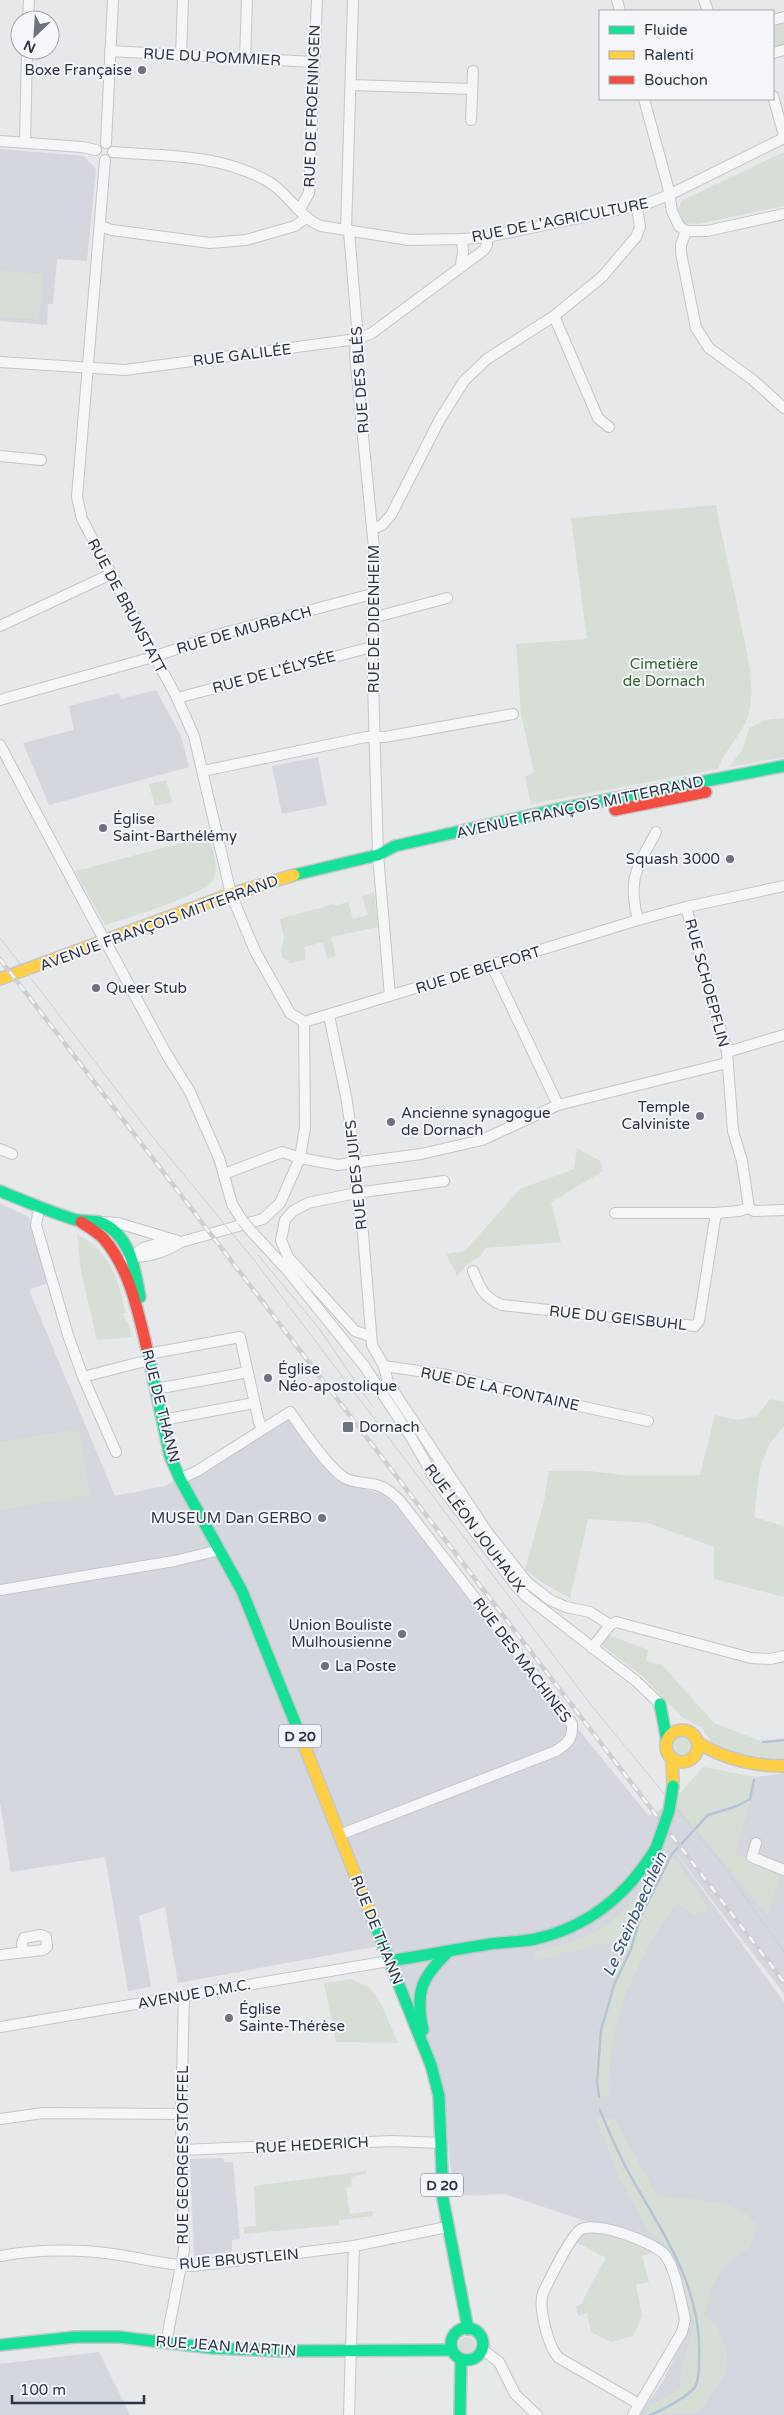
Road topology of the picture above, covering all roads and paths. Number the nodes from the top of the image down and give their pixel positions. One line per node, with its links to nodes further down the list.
1 (113, 0): 6 (street)
2 (183, 0): 7 (street)
3 (247, 0): 8 (street)
4 (317, 0): 10 (street, RUE DE FROENINGEN)
5 (353, 0): 12 (street, RUE DES BLÉS)
6 (110, 51): 7 (street, RUE DU POMMIER); 20 (street)
7 (181, 56): 8 (street, RUE DU POMMIER)
8 (245, 59): 10 (street, RUE DU POMMIER)
9 (27, 60): 19 (street)
10 (314, 62): 26 (street, RUE DE FROENINGEN)
11 (473, 71): 13 (street)
12 (351, 86): 13 (street); 31 (street, RUE DES BLÉS)
13 (472, 89): 16 (street)
14 (644, 100): 24 (street)
15 (774, 100): 17 (street)
16 (471, 120)
17 (784, 137): 24 (street, RUE DE L'AGRICULTURE)
18 (0, 141): 19 (street)
19 (25, 143): 21 (street)
20 (106, 143): 21 (street); 22 (street)
21 (96, 150): 23 (street)
22 (113, 152): 23 (street); 26 (street)
23 (104, 160): 29 (street, RUE DE BRUNSTATT)
24 (669, 195): 25 (street, RUE DE L'AGRICULTURE); 30 (street)
25 (637, 206): 32 (street, RUE DE L'AGRICULTURE); 35 (street, RUE DE DIDENHEIM)
26 (300, 209): 28 (street)
27 (784, 214): 30 (street)
28 (307, 217): 29 (street); 31 (street, RUE DE L'AGRICULTURE)
29 (100, 226): 38 (street, RUE DE BRUNSTATT)
30 (682, 228): 39 (street)
31 (347, 230): 33 (street, RUE DE L'AGRICULTURE); 36 (street, RUE DES BLÉS)
32 (486, 237): 33 (street, RUE DE L'AGRICULTURE); 34 (street, RUE GALILÉE)
33 (462, 239): 34 (street)
34 (461, 265): 36 (street, RUE GALILÉE)
35 (554, 316): 40 (street); 43 (street, RUE DE DIDENHEIM)
36 (357, 339): 38 (street, RUE GALILÉE); 43 (street, RUE DES BLÉS)
37 (0, 362): 38 (street, RUE GALILÉE)
38 (87, 367): 44 (street, RUE DE BRUNSTATT)
39 (784, 408)
40 (609, 427)
41 (0, 456): 42 (street)
42 (41, 460)
43 (373, 529): 45 (street, RUE DE DIDENHEIM)
44 (111, 574): 48 (street); 50 (street, RUE DE BRUNSTATT)
45 (372, 594): 47 (street, RUE DE DIDENHEIM); 50 (street, RUE DE MURBACH)
46 (447, 598): 47 (street)
47 (372, 618): 49 (street, RUE DE DIDENHEIM)
48 (0, 626)
49 (372, 647): 51 (street, RUE DE L'ÉLYSÉE); 54 (street, RUE DE DIDENHEIM)
50 (153, 657): 51 (street, RUE DE BRUNSTATT); 52 (street, RUE DE MURBACH)
51 (177, 698): 57 (street, RUE DE BRUNSTATT)
52 (0, 700)
53 (513, 714): 54 (street)
54 (376, 737): 57 (street); 60 (street, RUE DE DIDENHEIM)
55 (0, 745): 77 (street, RUE LÉON JOUHAUX, bridge)
56 (784, 766): 60 (main road, AVENUE FRANÇOIS MITTERRAND)
57 (203, 771): 62 (street, RUE DE BRUNSTATT)
58 (784, 777): 60 (main road, AVENUE FRANÇOIS MITTERRAND)
59 (656, 832): 64 (street)
60 (378, 855): 62 (main road, AVENUE FRANÇOIS MITTERRAND); 67 (street, RUE DE DIDENHEIM)
61 (784, 886): 63 (street, RUE DE BELFORT)
62 (231, 894): 66 (main road, AVENUE FRANÇOIS MITTERRAND); 69 (street, RUE DE BRUNSTATT)
63 (686, 907): 64 (street, RUE DE BELFORT); 71 (street, RUE SCHOEPFLIN)
64 (638, 920): 65 (street, RUE DE BELFORT)
65 (492, 966): 67 (street, RUE DE BELFORT); 72 (street)
66 (0, 979)
67 (390, 996): 68 (street, RUE DE BELFORT)
68 (329, 1016): 69 (street, RUE DE BELFORT); 76 (street, RUE DES JUIFS)
69 (304, 1022): 75 (street)
70 (784, 1035): 71 (street)
71 (727, 1057): 72 (street); 82 (street, RUE SCHOEPFLIN)
72 (558, 1105): 76 (street)
73 (0, 1149): 74 (street)
74 (12, 1154)
75 (300, 1158): 76 (street); 77 (street); 88 (street)
76 (356, 1162): 80 (street, RUE DES JUIFS)
77 (224, 1174): 108 (street, RUE LÉON JOUHAUX, bridge)
78 (444, 1181): 80 (street)
79 (0, 1191): 81 (main road)
80 (356, 1193): 93 (street, RUE DES JUIFS); 93 (street)
81 (39, 1208): 86 (main road); 97 (street)
82 (749, 1208): 83 (street); 84 (street)
83 (784, 1210)
84 (716, 1212): 85 (street); 91 (street, RUE DU GEISBUHL)
85 (615, 1213)
86 (81, 1222): 87 (main road); 90 (main road)
87 (100, 1222): 88 (street); 89 (main road)
88 (181, 1242): 89 (street)
89 (132, 1257): 90 (street); 92 (main road, RUE DE THANN / D 20)
90 (121, 1262): 92 (main road, RUE DE THANN / D 20)
91 (474, 1271)
92 (138, 1312): 94 (main road, RUE DE THANN / D 20)
93 (370, 1336): 95 (street)
94 (148, 1357): 96 (street); 97 (street); 98 (main road, RUE DE THANN / D 20)
95 (384, 1366): 101 (street, RUE DE LA FONTAINE); 107 (street)
96 (248, 1372): 98 (street); 99 (street)
97 (83, 1377): 103 (street)
98 (156, 1389): 100 (main road, RUE DE THANN / D 20)
99 (254, 1402): 100 (street); 102 (street)
100 (163, 1420): 104 (main road, RUE DE THANN / D 20)
101 (648, 1421)
102 (262, 1428): 104 (street); 119 (street, RUE DES MACHINES)
103 (116, 1452)
104 (180, 1479): 105 (main road, RUE DE THANN / D 20)
105 (220, 1550): 106 (street); 119 (main road, RUE DE THANN / D 20)
106 (0, 1590)
107 (610, 1624): 108 (street); 109 (street)
108 (592, 1648): 110 (street, RUE LÉON JOUHAUX)
109 (784, 1656)
110 (660, 1704): 111 (main road, RUE LÉON JOUHAUX); 112 (main road)
111 (682, 1730): 112 (main road); 113 (main road)
112 (667, 1741): 115 (main road)
113 (697, 1742): 114 (main road); 116 (main road)
114 (716, 1755): 116 (main road); 117 (main road)
115 (672, 1759): 116 (main road); 118 (main road)
116 (688, 1761): 118 (main road)
117 (784, 1766)
118 (673, 1786): 123 (main road, bridge)
119 (339, 1835): 125 (main road, RUE DE THANN / D 20)
120 (756, 1843): 121 (street)
121 (784, 1870)
122 (24, 1952): 124 (street)
123 (448, 1952): 125 (main road); 128 (main road)
124 (0, 1955)
125 (389, 1961): 126 (street, AVENUE D.M.C.); 128 (main road, RUE DE THANN / D 20)
126 (184, 1996): 127 (street, AVENUE D.M.C.); 129 (street, RUE GEORGES STOFFEL)
127 (0, 2027)
128 (431, 2065): 131 (main road, RUE DE THANN / D 20)
129 (181, 2114): 130 (street); 132 (street, RUE GEORGES STOFFEL)
130 (0, 2119)
131 (441, 2143): 132 (street, RUE HEDERICH); 133 (main road, RUE DE THANN / D 20)
132 (182, 2150): 136 (street, RUE GEORGES STOFFEL)
133 (447, 2227): 134 (street, RUE BRUSTLEIN); 137 (main road, RUE DE THANN / D 20)
134 (354, 2246): 136 (street, RUE BRUSTLEIN); 140 (street)
135 (0, 2256): 136 (street, RUE BRUSTLEIN)
136 (182, 2265): 138 (street, RUE GEORGES STOFFEL)
137 (468, 2328): 141 (main road); 142 (main road)
138 (166, 2343): 139 (main road, RUE JEAN MARTIN); 140 (main road, RUE JEAN MARTIN)
139 (0, 2345)
140 (352, 2350): 141 (main road, RUE JEAN MARTIN); 145 (street)
141 (452, 2350): 143 (main road)
142 (482, 2350): 143 (main road); 147 (street)
143 (461, 2359): 146 (main road)
144 (639, 2404): 144 (street); 148 (street)
145 (349, 2415)
146 (460, 2415)
147 (537, 2415)
148 (633, 2415)

